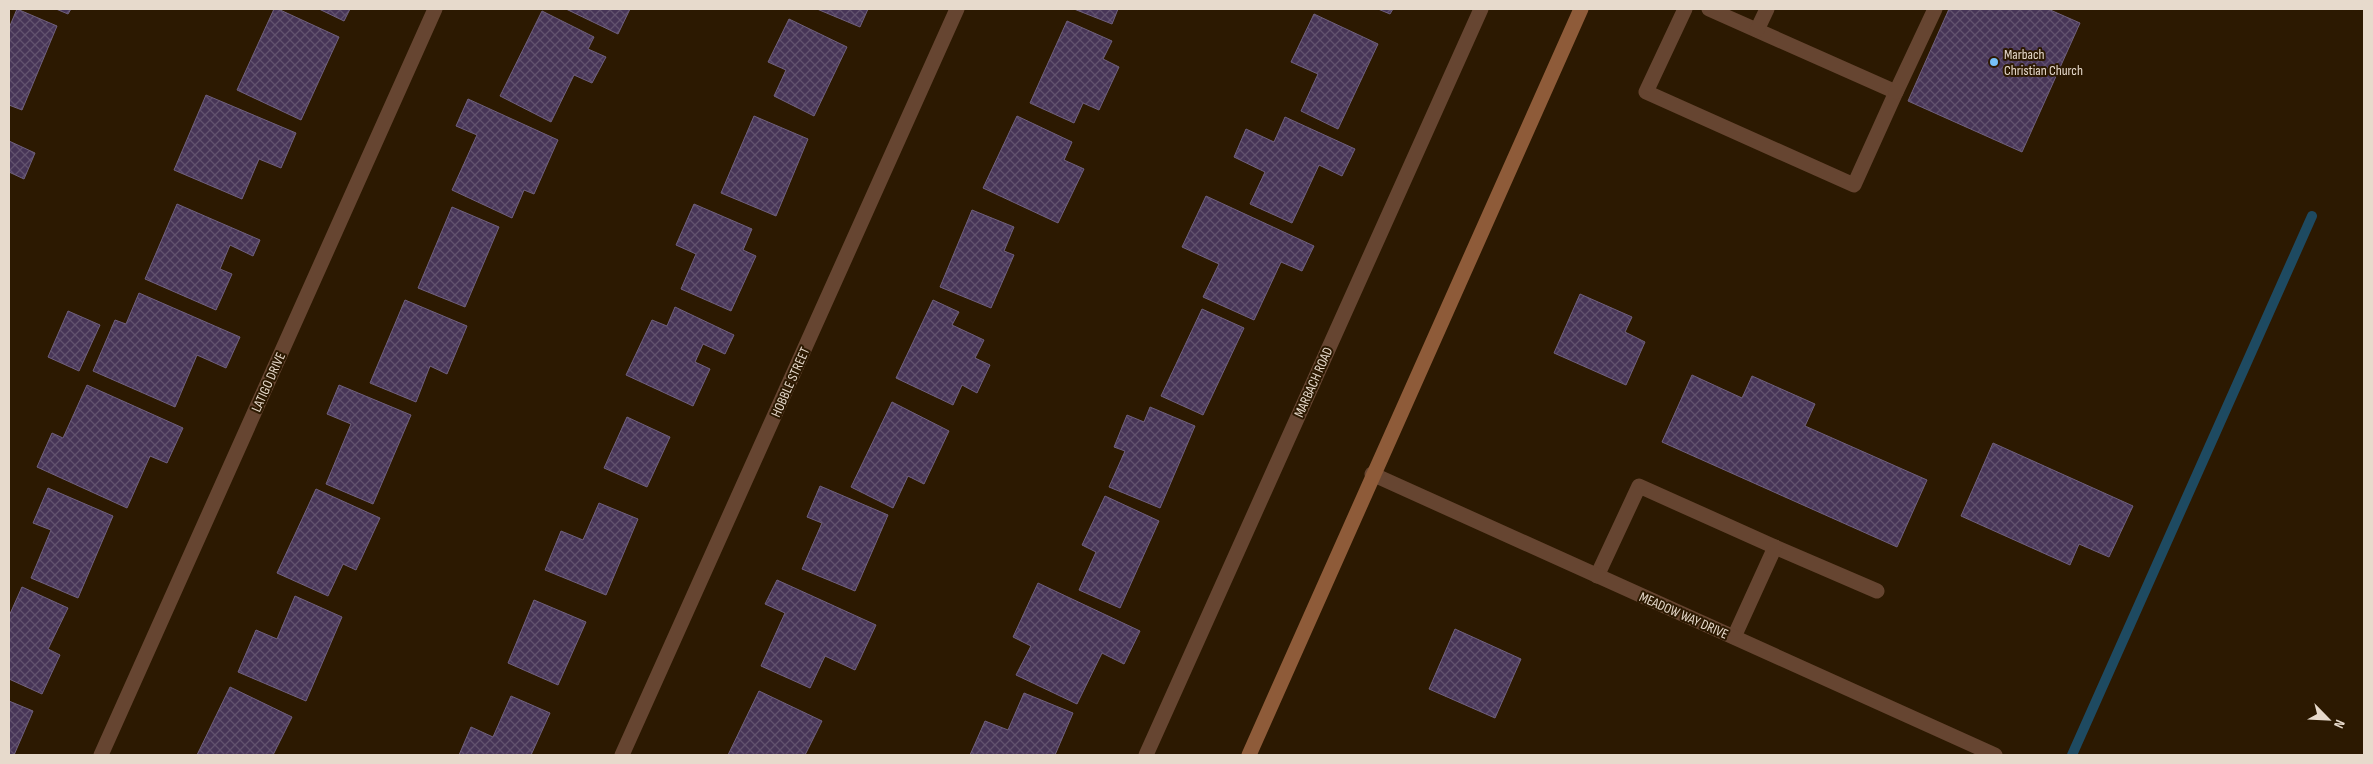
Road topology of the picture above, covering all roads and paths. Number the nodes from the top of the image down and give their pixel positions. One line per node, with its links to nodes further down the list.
1 (436, 9): 16 (street, LATIGO DRIVE)
2 (957, 9): 17 (street, HOBBLE STREET)
3 (1481, 9): 18 (street, MARBACH ROAD)
4 (1581, 9): 11 (main road)
5 (1685, 9): 10 (street)
6 (1709, 9): 9 (street)
7 (1767, 9): 9 (street)
8 (1935, 9): 10 (street)
9 (1757, 30): 10 (street)
10 (1896, 92)
11 (1372, 474): 13 (street, MEADOW WAY DRIVE); 19 (main road)
12 (1775, 547): 13 (street); 14 (street); 15 (street)
13 (1597, 576): 15 (street, MEADOW WAY DRIVE)
14 (1877, 591)
15 (1734, 637): 20 (street, MEADOW WAY DRIVE)
16 (100, 755)
17 (622, 755)
18 (1146, 755)
19 (1249, 755)
20 (1995, 755)

